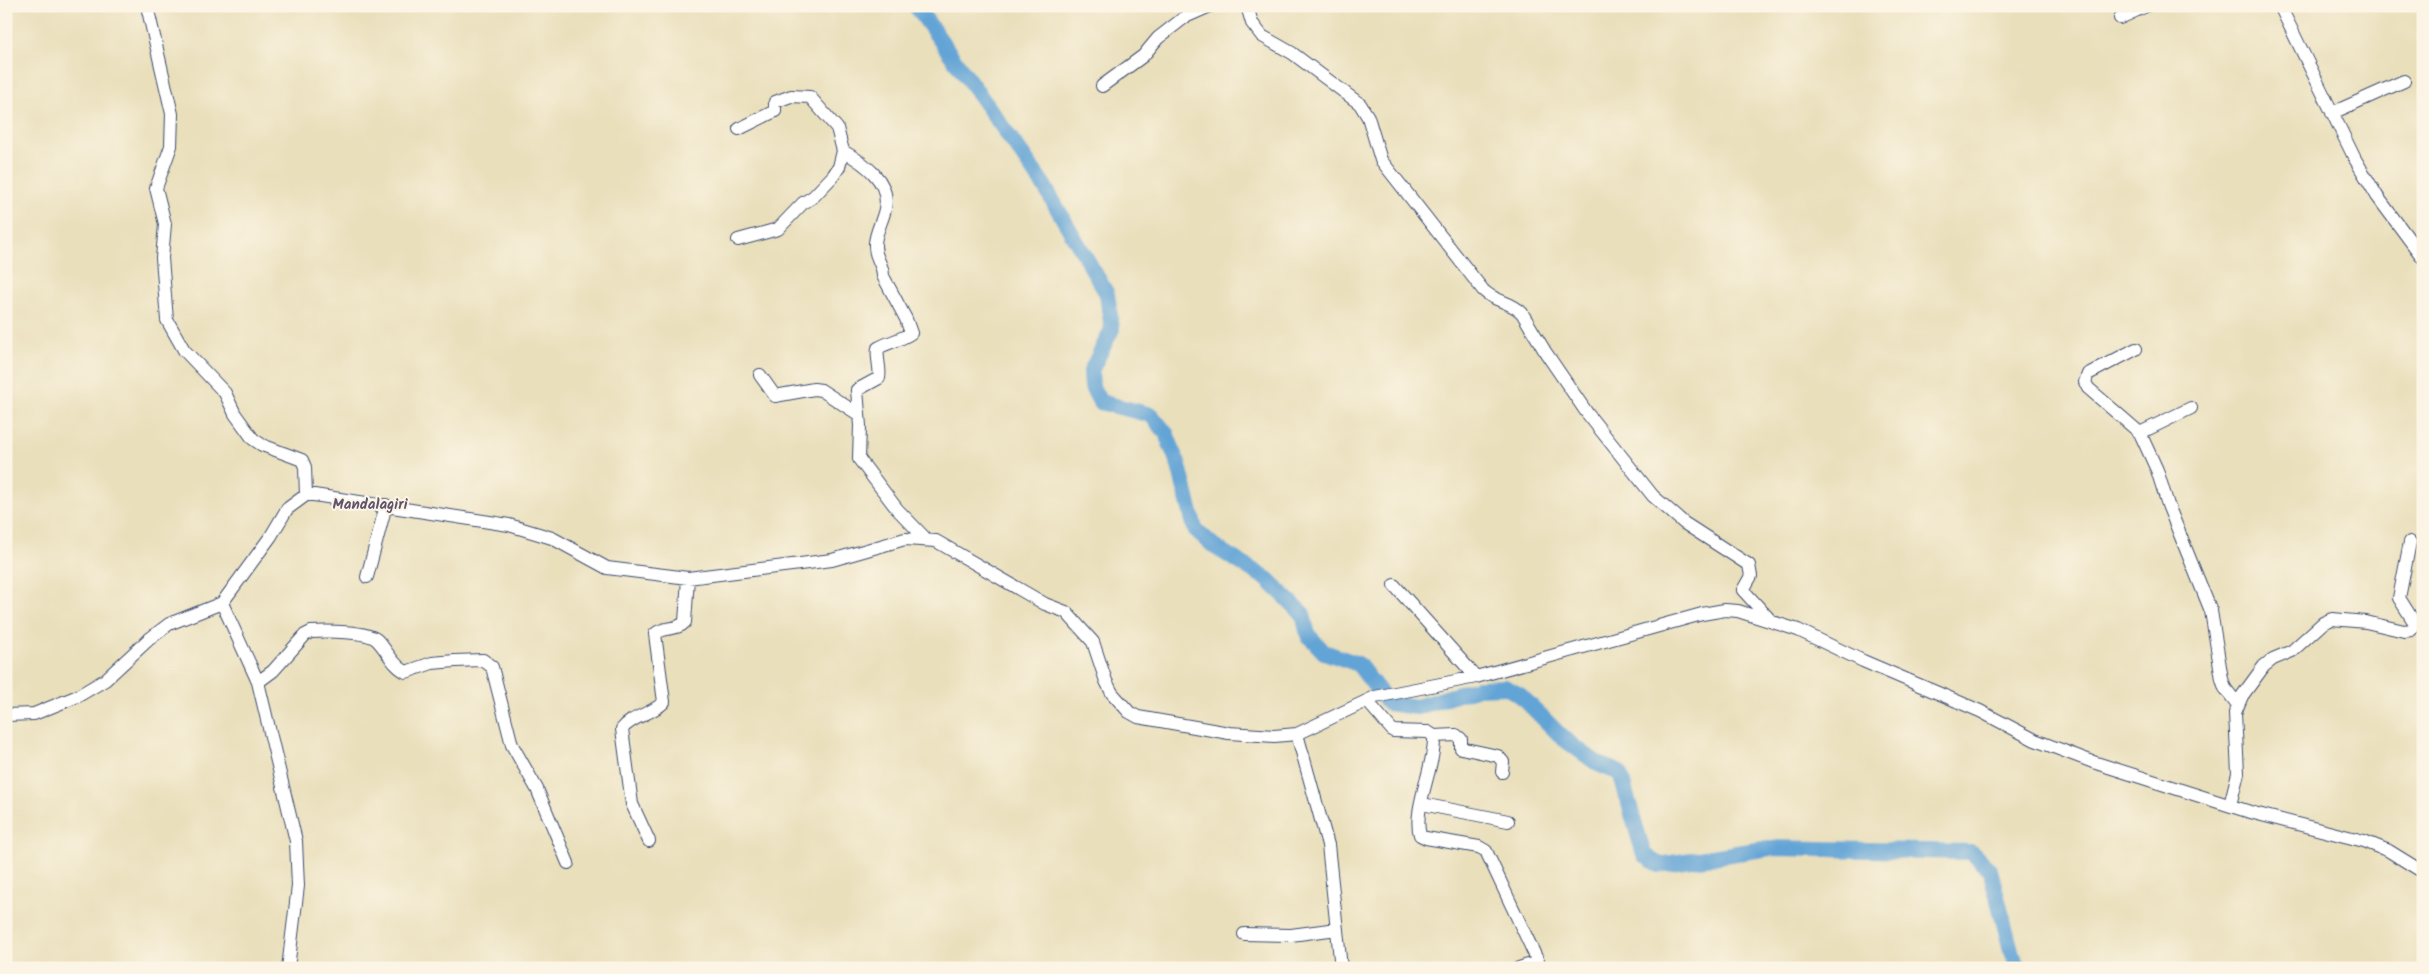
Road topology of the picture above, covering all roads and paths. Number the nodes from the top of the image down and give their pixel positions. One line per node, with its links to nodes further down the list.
1 (147, 6): 19 (street)
2 (1210, 6): 8 (street)
3 (1247, 6): 28 (street)
4 (2146, 6): 6 (street)
5 (2280, 6): 9 (street)
6 (2120, 18)
7 (2404, 81): 9 (street)
8 (1102, 86)
9 (2332, 113): 13 (street)
10 (739, 129): 11 (street)
11 (843, 151): 12 (street); 17 (street)
12 (738, 240)
13 (2423, 258)
14 (2136, 349): 18 (street)
15 (760, 374): 17 (street)
16 (2191, 408): 18 (street)
17 (858, 414): 21 (street)
18 (2140, 433): 32 (street)
19 (306, 495): 20 (street); 26 (street)
20 (386, 505): 23 (street); 24 (street)
21 (926, 539): 24 (street); 34 (street)
22 (2410, 542): 27 (street)
23 (367, 576)
24 (688, 578): 40 (street)
25 (1394, 585): 29 (street)
26 (222, 603): 30 (street); 33 (street)
27 (2419, 621): 32 (street)
28 (1771, 622): 29 (street); 38 (street)
29 (1476, 677): 31 (street)
30 (258, 682): 41 (street); 46 (street)
31 (1371, 699): 34 (street); 35 (street)
32 (2238, 705): 38 (street)
33 (6, 715)
34 (1297, 734): 43 (street)
35 (1434, 736): 36 (street); 37 (street)
36 (1502, 772)
37 (1422, 804): 39 (street); 45 (street)
38 (2230, 805): 42 (street)
39 (1508, 821)
40 (650, 841)
41 (568, 863)
42 (2423, 872)
43 (1337, 929): 44 (street); 47 (street)
44 (1244, 934)
45 (1540, 965): 48 (street)
46 (288, 968)
47 (1341, 968)
48 (1520, 968)

